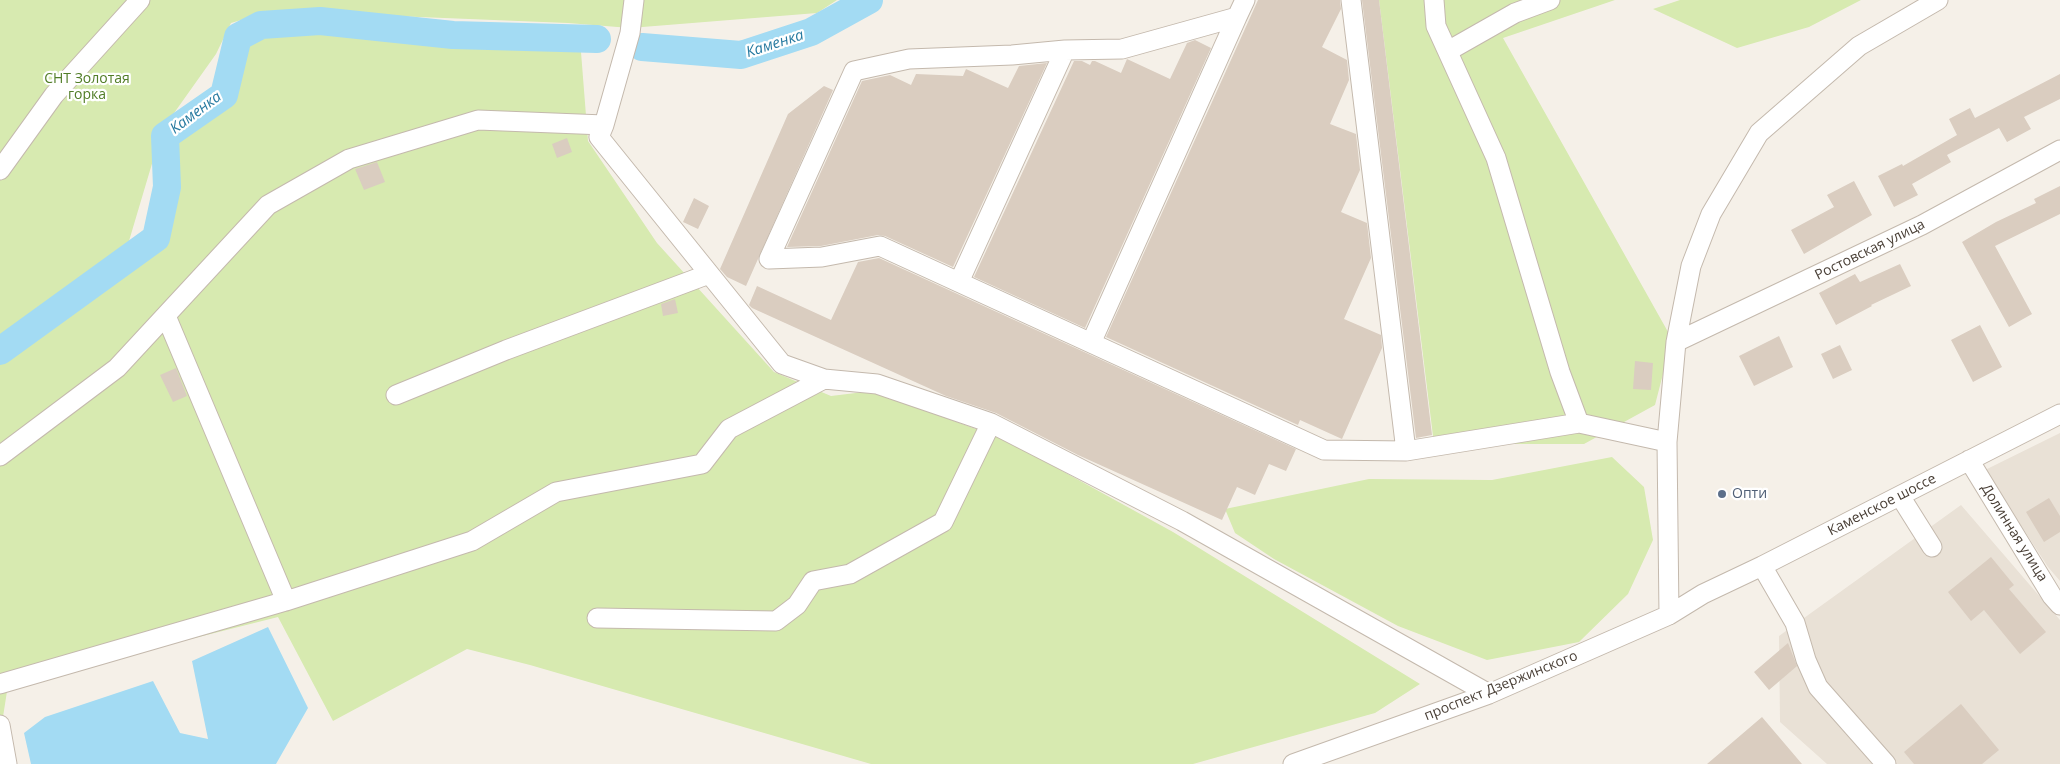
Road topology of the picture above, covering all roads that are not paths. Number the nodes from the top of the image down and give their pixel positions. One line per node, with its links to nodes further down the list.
1 (140, 0): 12 (street)
2 (634, 0): 10 (street)
3 (1351, 0): 24 (street)
4 (1434, 0): 9 (street)
5 (1550, 0): 9 (street)
6 (1938, 0): 16 (street)
7 (1241, 8): 8 (street); 17 (street)
8 (1065, 50): 14 (street); 14 (street)
9 (1448, 51): 22 (street)
10 (604, 125): 13 (street); 15 (street)
11 (2060, 150): 16 (street, Ростовская улица)
12 (0, 170)
13 (709, 274): 18 (street); 19 (street)
14 (959, 282): 17 (street)
15 (166, 316): 25 (street); 31 (street)
16 (1676, 342): 23 (street)
17 (1091, 343): 24 (street)
18 (824, 379): 21 (street); 31 (street)
19 (396, 394)
20 (2060, 414): 26 (street, Каменское шоссе)
21 (990, 423): 34 (street); 36 (street)
22 (1578, 423): 23 (street); 24 (street)
23 (1668, 442): 33 (street)
24 (1406, 451)
25 (0, 456)
26 (1969, 460): 27 (street, Каменское шоссе); 32 (street, Долинная улица)
27 (1900, 496): 28 (street); 29 (street, Каменское шоссе)
28 (1932, 547)
29 (1762, 566): 30 (street, Каменское шоссе); 40 (street)
30 (1703, 594): 33 (street, проспект Дзержинского)
31 (286, 600): 35 (street)
32 (2060, 605)
33 (1669, 616): 36 (street, проспект Дзержинского)
34 (597, 618)
35 (0, 684)
36 (1489, 694): 39 (street, проспект Дзержинского)
37 (0, 725): 38 (street)
38 (7, 764)
39 (1293, 764)
40 (1886, 764)

